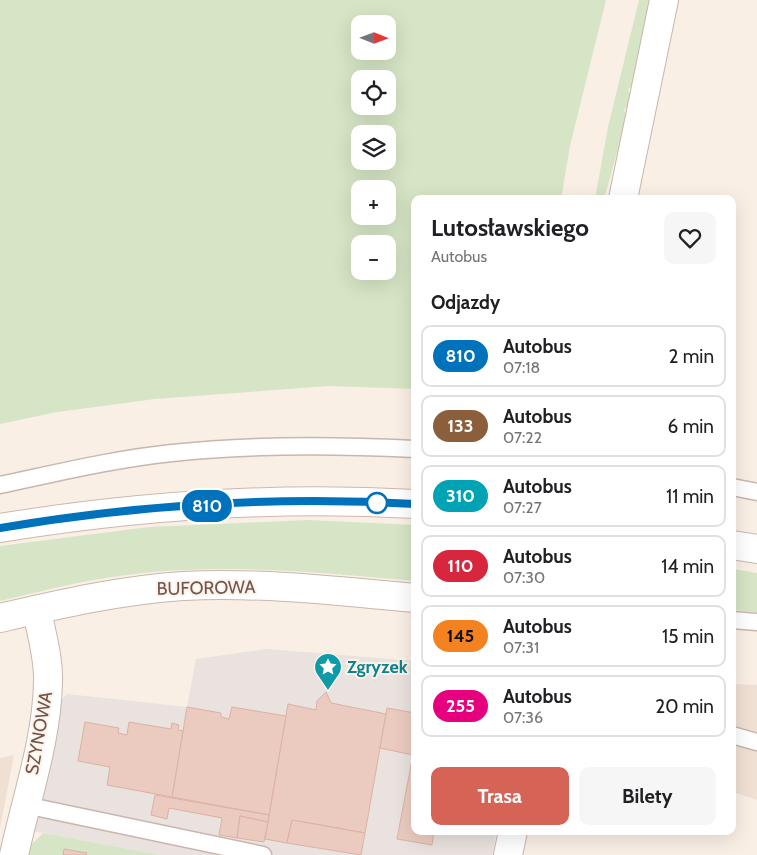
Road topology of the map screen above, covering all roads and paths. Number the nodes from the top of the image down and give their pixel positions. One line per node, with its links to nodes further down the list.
1 (664, 0): 2 (street)
2 (624, 195)
3 (411, 449): 4 (lane)
4 (0, 485)
5 (736, 488): 6 (lane)
6 (757, 492)
7 (411, 504): 8 (street)
8 (0, 528)
9 (736, 546): 10 (street)
10 (757, 549)
11 (411, 598): 12 (street, BUFOROWA)
12 (37, 610): 13 (street, BUFOROWA); 18 (street, SZYNOWA)
13 (0, 618)
14 (736, 620): 15 (lane)
15 (757, 622)
16 (736, 736): 17 (lane)
17 (757, 742)
18 (25, 805): 20 (street, SZYNOWA); 21 (lane)
19 (512, 835): 22 (street)
20 (14, 855)
21 (263, 855)
22 (508, 855)

